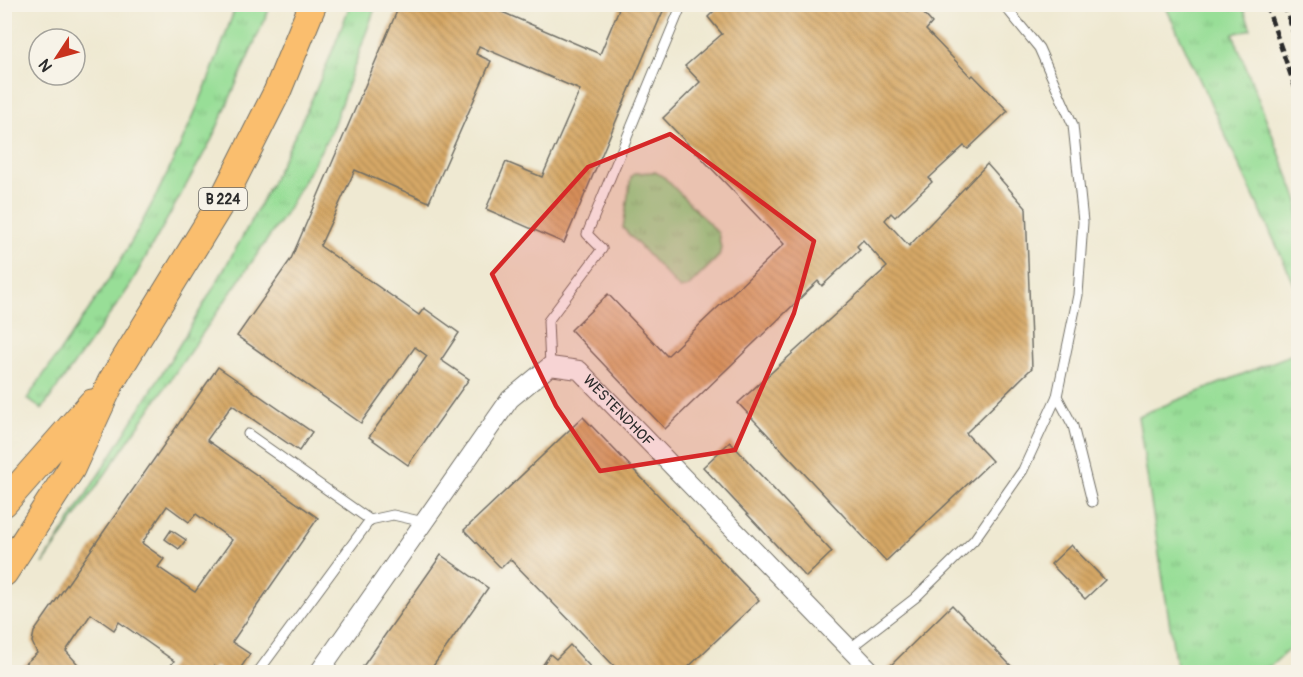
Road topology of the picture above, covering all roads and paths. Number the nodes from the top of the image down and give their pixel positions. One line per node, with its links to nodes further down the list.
1 (313, 4): 5 (main road, B 224)
2 (682, 4): 4 (lane)
3 (1003, 4): 6 (lane)
4 (550, 366): 11 (street); 13 (street, WESTENDHOF)
5 (111, 382): 9 (main road, B 224); 12 (main road, B 224)
6 (1057, 396): 8 (lane); 13 (lane)
7 (248, 434): 10 (lane)
8 (1092, 502)
9 (4, 503)
10 (370, 520): 11 (lane); 14 (lane)
11 (424, 522): 15 (street)
12 (4, 573)
13 (849, 649): 16 (street, WESTENDHOF)
14 (258, 672)
15 (319, 672)
16 (872, 672)

